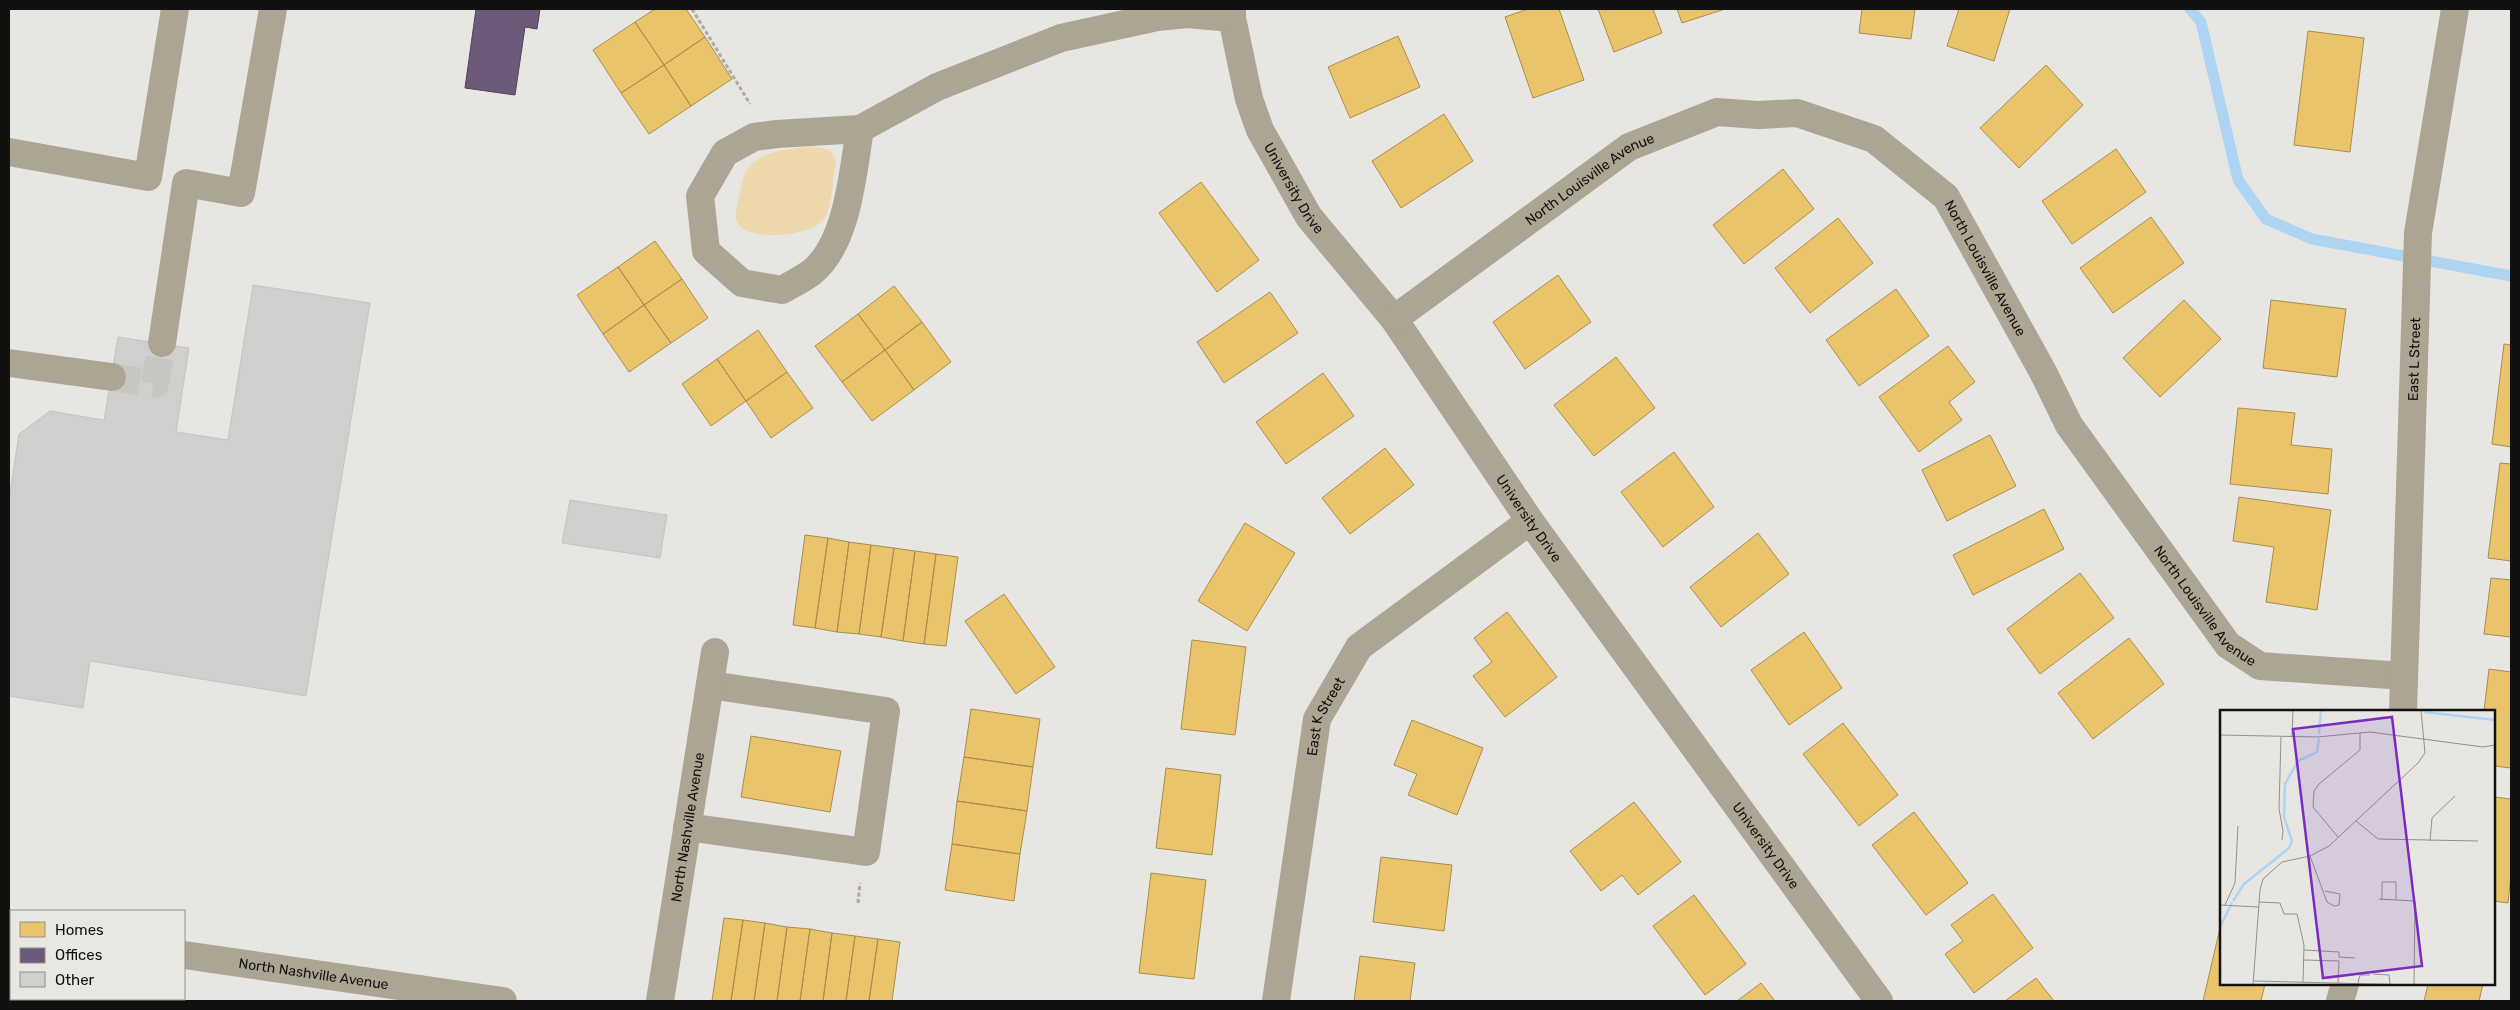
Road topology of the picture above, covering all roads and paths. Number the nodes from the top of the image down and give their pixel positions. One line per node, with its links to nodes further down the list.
1 (174, 9): 9 (street)
2 (273, 9): 10 (street)
3 (692, 9): 7 (path)
4 (2455, 9): 17 (street, East L Street)
5 (1232, 14): 6 (street); 11 (street, University Drive)
6 (860, 128): 7 (street); 7 (street)
7 (767, 135)
8 (9, 152): 9 (street)
9 (148, 177): 10 (street)
10 (186, 183): 12 (street)
11 (1394, 318): 15 (street, University Drive); 17 (street, North Louisville Avenue)
12 (162, 344)
13 (9, 363): 14 (street)
14 (112, 377)
15 (1530, 521): 25 (street, East K Street); 26 (street, University Drive)
16 (715, 652): 18 (street, North Nashville Avenue)
17 (2404, 676): 19 (street, East L Street)
18 (710, 686): 20 (street, North Nashville Avenue); 20 (street)
19 (2403, 710)
20 (687, 827): 24 (street, North Nashville Avenue)
21 (185, 955): 23 (street, North Nashville Avenue)
22 (2345, 985): 27 (street)
23 (504, 1001)
24 (660, 1001)
25 (1276, 1001)
26 (1879, 1001)
27 (2340, 1001)

